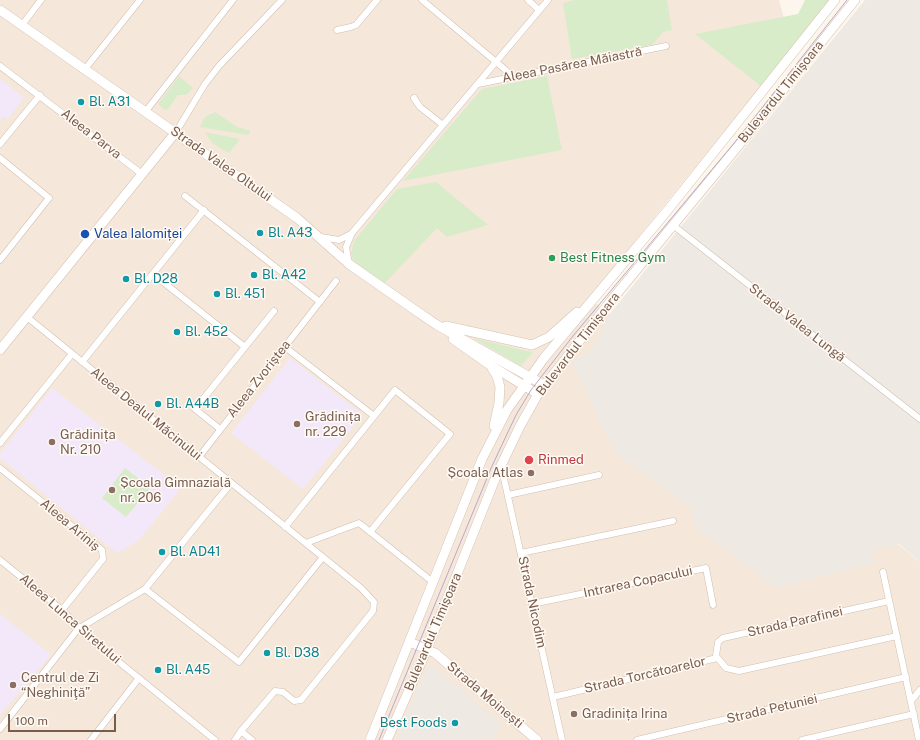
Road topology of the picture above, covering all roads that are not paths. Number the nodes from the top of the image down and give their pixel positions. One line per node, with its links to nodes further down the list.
1 (41, 0): 13 (street)
2 (140, 0): 18 (street)
3 (233, 0): 23 (street)
4 (282, 0): 25 (street)
5 (377, 0): 14 (street)
6 (422, 0): 16 (street)
7 (528, 0): 12 (street)
8 (548, 0): 12 (street)
9 (835, 0): 38 (main road, Bulevardul Timișoara)
10 (855, 0): 31 (main road, Bulevardul Timișoara)
11 (0, 10): 13 (main road, Strada Valea Oltului)
12 (539, 10): 16 (street)
13 (22, 25): 18 (main road, Strada Valea Oltului)
14 (337, 30)
15 (666, 46): 19 (street, Aleea Pasărea Măiastră)
16 (496, 62): 19 (street); 20 (street)
17 (0, 66): 21 (street, Aleea Parva)
18 (85, 69): 23 (main road, Strada Valea Oltului)
19 (514, 77): 20 (street, Aleea Pasărea Măiastră)
20 (478, 84): 24 (street)
21 (40, 95): 26 (street); 28 (street, Aleea Parva)
22 (414, 98): 24 (street)
23 (146, 112): 25 (main road, Strada Valea Oltului)
24 (443, 125): 32 (street)
25 (176, 132): 28 (main road); 33 (main road, Strada Valea Oltului)
26 (0, 144)
27 (0, 158): 34 (street)
28 (142, 174): 41 (main road)
29 (185, 196): 30 (street)
30 (204, 210): 36 (street, Aleea Dealul Măcinului); 39 (street)
31 (674, 226): 44 (main road, Bulevardul Timișoara); 56 (street, Strada Valea Lungă)
32 (352, 233): 33 (street); 35 (street)
33 (321, 237): 35 (main road, Strada Valea Oltului)
34 (0, 260)
35 (349, 264): 42 (main road, Strada Valea Oltului)
36 (153, 274): 45 (street); 49 (street, Aleea Dealul Măcinului)
37 (336, 281): 39 (street, Aleea Zvoriștea)
38 (600, 290): 42 (main road); 43 (main road, Bulevardul Timișoara)
39 (320, 302): 46 (street, Aleea Zvoriștea)
40 (274, 311): 45 (street)
41 (27, 317): 47 (main road); 48 (street, Aleea Dealul Măcinului)
42 (437, 325): 50 (main road, Strada Valea Oltului); 51 (main road, Strada Valea Oltului)
43 (566, 332): 44 (main road); 51 (main road, Bulevardul Timișoara)
44 (579, 341): 53 (main road, Bulevardul Timișoara)
45 (245, 347): 57 (street)
46 (285, 347): 55 (street); 57 (street, Aleea Zvoriștea)
47 (0, 350)
48 (72, 354): 49 (street, Aleea Dealul Măcinului); 59 (street)
49 (82, 362): 60 (street, Aleea Dealul Măcinului)
50 (490, 365): 52 (main road, Strada Valea Oltului); 58 (main road)
51 (530, 377): 52 (main road, Bulevardul Timișoara); 53 (main road, Strada Valea Oltului)
52 (524, 385): 54 (main road, Strada Valea Oltului); 58 (main road, Bulevardul Timișoara)
53 (544, 385): 54 (main road, Bulevardul Timișoara)
54 (538, 394): 61 (main road, Bulevardul Timișoara)
55 (374, 416): 67 (street); 68 (street)
56 (920, 419)
57 (220, 429): 60 (street, Aleea Zvoriștea)
58 (490, 442): 74 (main road, Bulevardul Timișoara)
59 (0, 443)
60 (199, 457): 64 (street, Aleea Dealul Măcinului)
61 (501, 465): 65 (street, Strada Nicodim); 83 (main road, Bulevardul Timișoara)
62 (0, 468): 79 (street, Aleea Ariniș)
63 (599, 475): 65 (street)
64 (231, 483): 67 (street, Aleea Dealul Măcinului); 75 (street)
65 (508, 495): 70 (street, Strada Nicodim)
66 (673, 521): 70 (street)
67 (285, 527): 69 (street, Aleea Dealul Măcinului)
68 (370, 532): 69 (street); 74 (street)
69 (306, 543): 71 (street, Aleea Dealul Măcinului)
70 (521, 553): 77 (street, Strada Nicodim)
71 (323, 557): 75 (street); 92 (street, Aleea Dealul Măcinului)
72 (0, 560): 79 (street, Aleea Lunca Siretului)
73 (883, 572): 76 (street)
74 (434, 583): 82 (main road, Bulevardul Timișoara)
75 (145, 589): 80 (street)
76 (889, 601): 81 (street); 84 (street, Strada Parafinei)
77 (532, 604): 78 (street, Intrarea Copacului); 88 (street, Strada Nicodim)
78 (713, 605)
79 (62, 610): 80 (street, Aleea Lunca Siretului)
80 (78, 629): 86 (street, Aleea Lunca Siretului); 91 (street)
81 (897, 636): 84 (street, Strada Torcătoarelor); 85 (street)
82 (410, 642): 83 (main road, Strada Moinești); 97 (main road, Bulevardul Timișoara)
83 (427, 649): 98 (main road, Bulevardul Timișoara); 99 (main road, Strada Moinești)
84 (717, 658): 88 (street, Strada Torcătoarelor)
85 (906, 677): 89 (street); 101 (street, Strada Petuniei)
86 (140, 678): 93 (street); 94 (street, Aleea Lunca Siretului)
87 (920, 690): 89 (street)
88 (553, 697): 100 (street, Strada Nicodim)
89 (911, 701): 90 (street)
90 (914, 714): 102 (street); 103 (street)
91 (0, 728)
92 (241, 731): 95 (street); 96 (street)
93 (91, 740)
94 (215, 740)
95 (234, 740)
96 (252, 740)
97 (370, 740)
98 (387, 740)
99 (537, 740)
100 (562, 740)
101 (637, 740)
102 (802, 740)
103 (919, 740)

